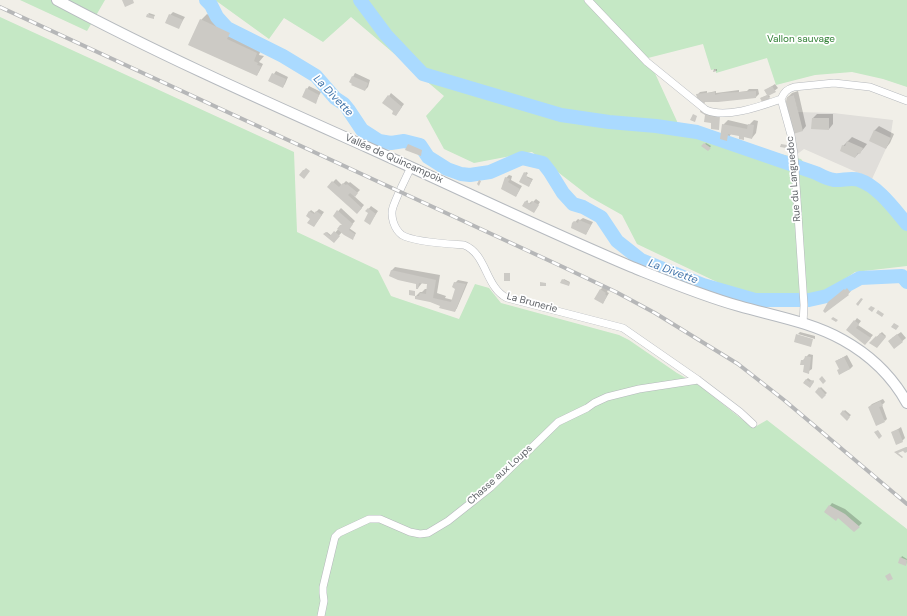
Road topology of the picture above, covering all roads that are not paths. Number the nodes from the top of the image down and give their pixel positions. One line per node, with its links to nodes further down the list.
1 (56, 0): 5 (main road, Vallée de Quincampoix)
2 (588, 0): 3 (street)
3 (781, 99): 4 (street); 6 (street, Rue du Languedoc)
4 (907, 101)
5 (412, 167): 6 (main road, Vallée de Quincampoix); 7 (street, La Brunerie)
6 (803, 324): 8 (main road, Vallée de Quincampoix)
7 (698, 380): 9 (street, La Brunerie); 10 (street, Chasse aux Loups)
8 (907, 403)
9 (753, 424)
10 (321, 616)

